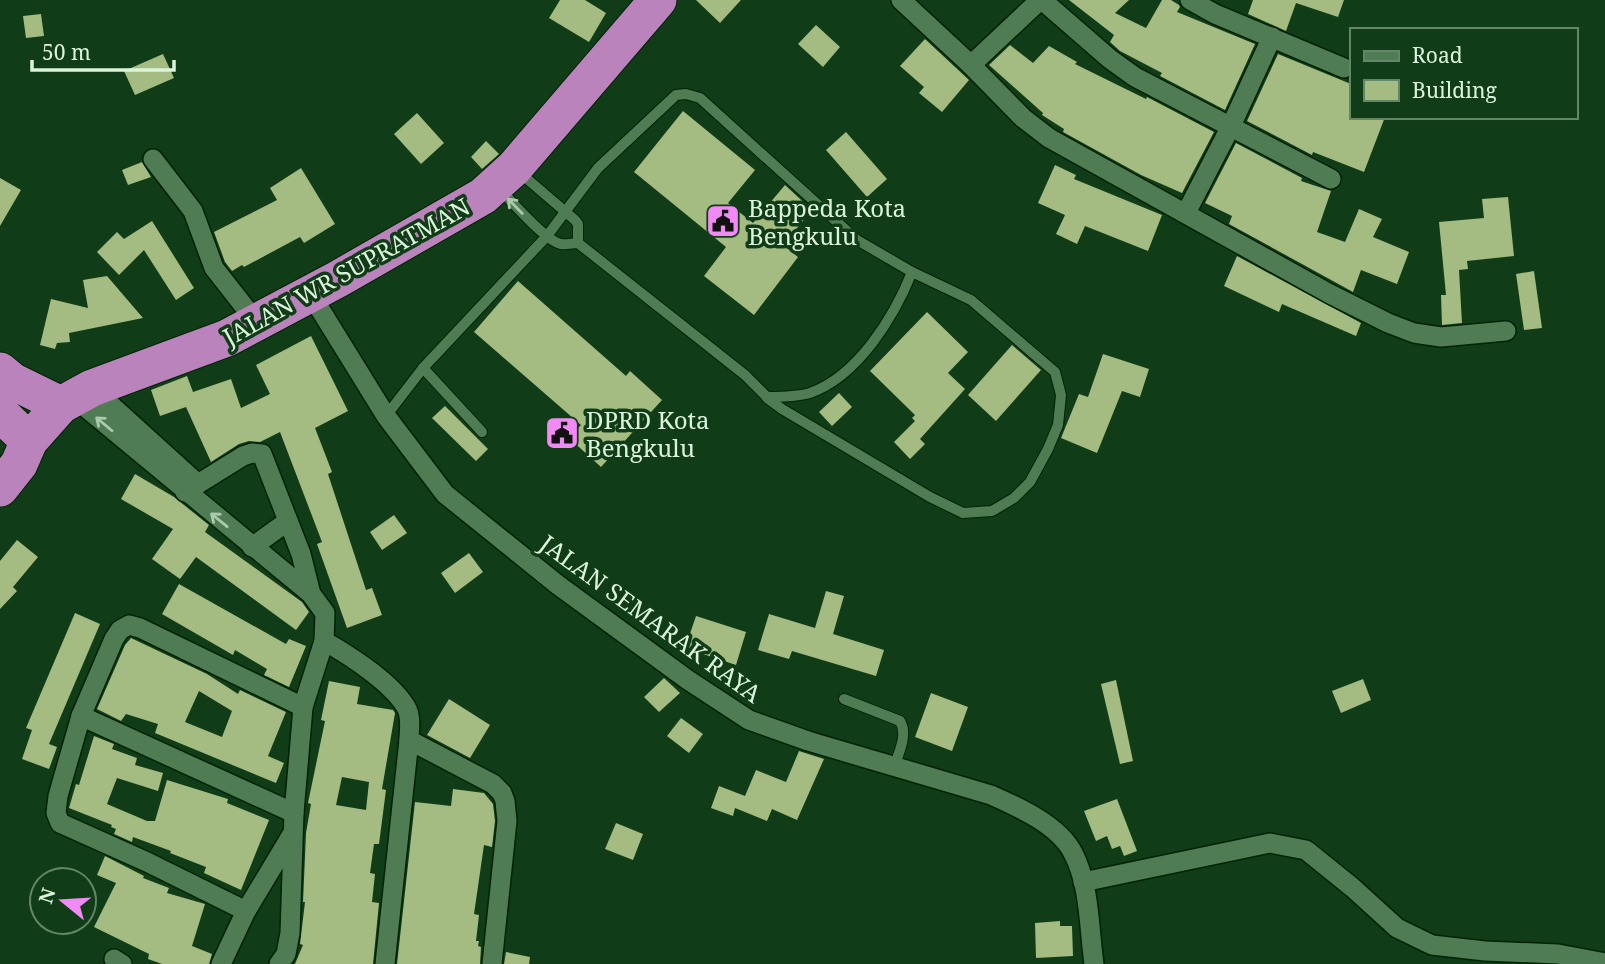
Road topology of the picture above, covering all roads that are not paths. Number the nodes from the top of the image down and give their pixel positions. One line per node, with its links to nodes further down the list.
1 (658, 0): 10 (highway, JALAN WR SUPRATMAN)
2 (901, 0): 6 (street)
3 (1041, 0): 6 (street); 8 (street)
4 (1190, 0): 5 (street)
5 (1272, 37): 7 (street); 8 (street)
6 (971, 65): 13 (street)
7 (1344, 68)
8 (1231, 126): 11 (street); 13 (street)
9 (153, 159): 18 (street)
10 (505, 177): 12 (lane); 14 (lane, one-way to 10); 17 (highway, JALAN WR SUPRATMAN)
11 (1331, 179)
12 (566, 211): 14 (lane); 15 (lane); 16 (lane)
13 (1186, 213): 19 (street)
14 (547, 236): 15 (lane); 20 (lane)
15 (578, 243): 23 (lane)
16 (912, 272): 23 (lane); 23 (lane)
17 (310, 293): 18 (highway, JALAN WR SUPRATMAN); 25 (street, JALAN SEMARAK RAYA)
18 (257, 323): 22 (highway, JALAN WR SUPRATMAN)
19 (1506, 331)
20 (423, 368): 25 (lane); 26 (lane)
21 (0, 371): 22 (highway)
22 (75, 397): 27 (highway, JALAN WR SUPRATMAN); 29 (street)
23 (767, 397)
24 (0, 413): 27 (highway)
25 (386, 416): 38 (street, JALAN SEMARAK RAYA)
26 (482, 432)
27 (29, 441): 28 (highway, JALAN WR SUPRATMAN)
28 (0, 488)
29 (191, 488): 30 (street); 31 (street, one-way to 29)
30 (288, 521): 31 (street); 32 (street)
31 (251, 547): 32 (street)
32 (311, 594): 33 (street)
33 (324, 641): 35 (street); 37 (street)
34 (844, 699): 38 (lane)
35 (303, 707): 36 (street); 39 (street)
36 (82, 716): 39 (street); 41 (street)
37 (409, 740): 45 (street); 46 (street)
38 (895, 765): 40 (street, JALAN SEMARAK RAYA)
39 (293, 823): 41 (street); 44 (street)
40 (1083, 882): 42 (street); 47 (street, JALAN SEMARAK RAYA)
41 (246, 911): 43 (street)
42 (1605, 963)
43 (221, 964)
44 (279, 964)
45 (385, 964)
46 (492, 964)
47 (1094, 964)

